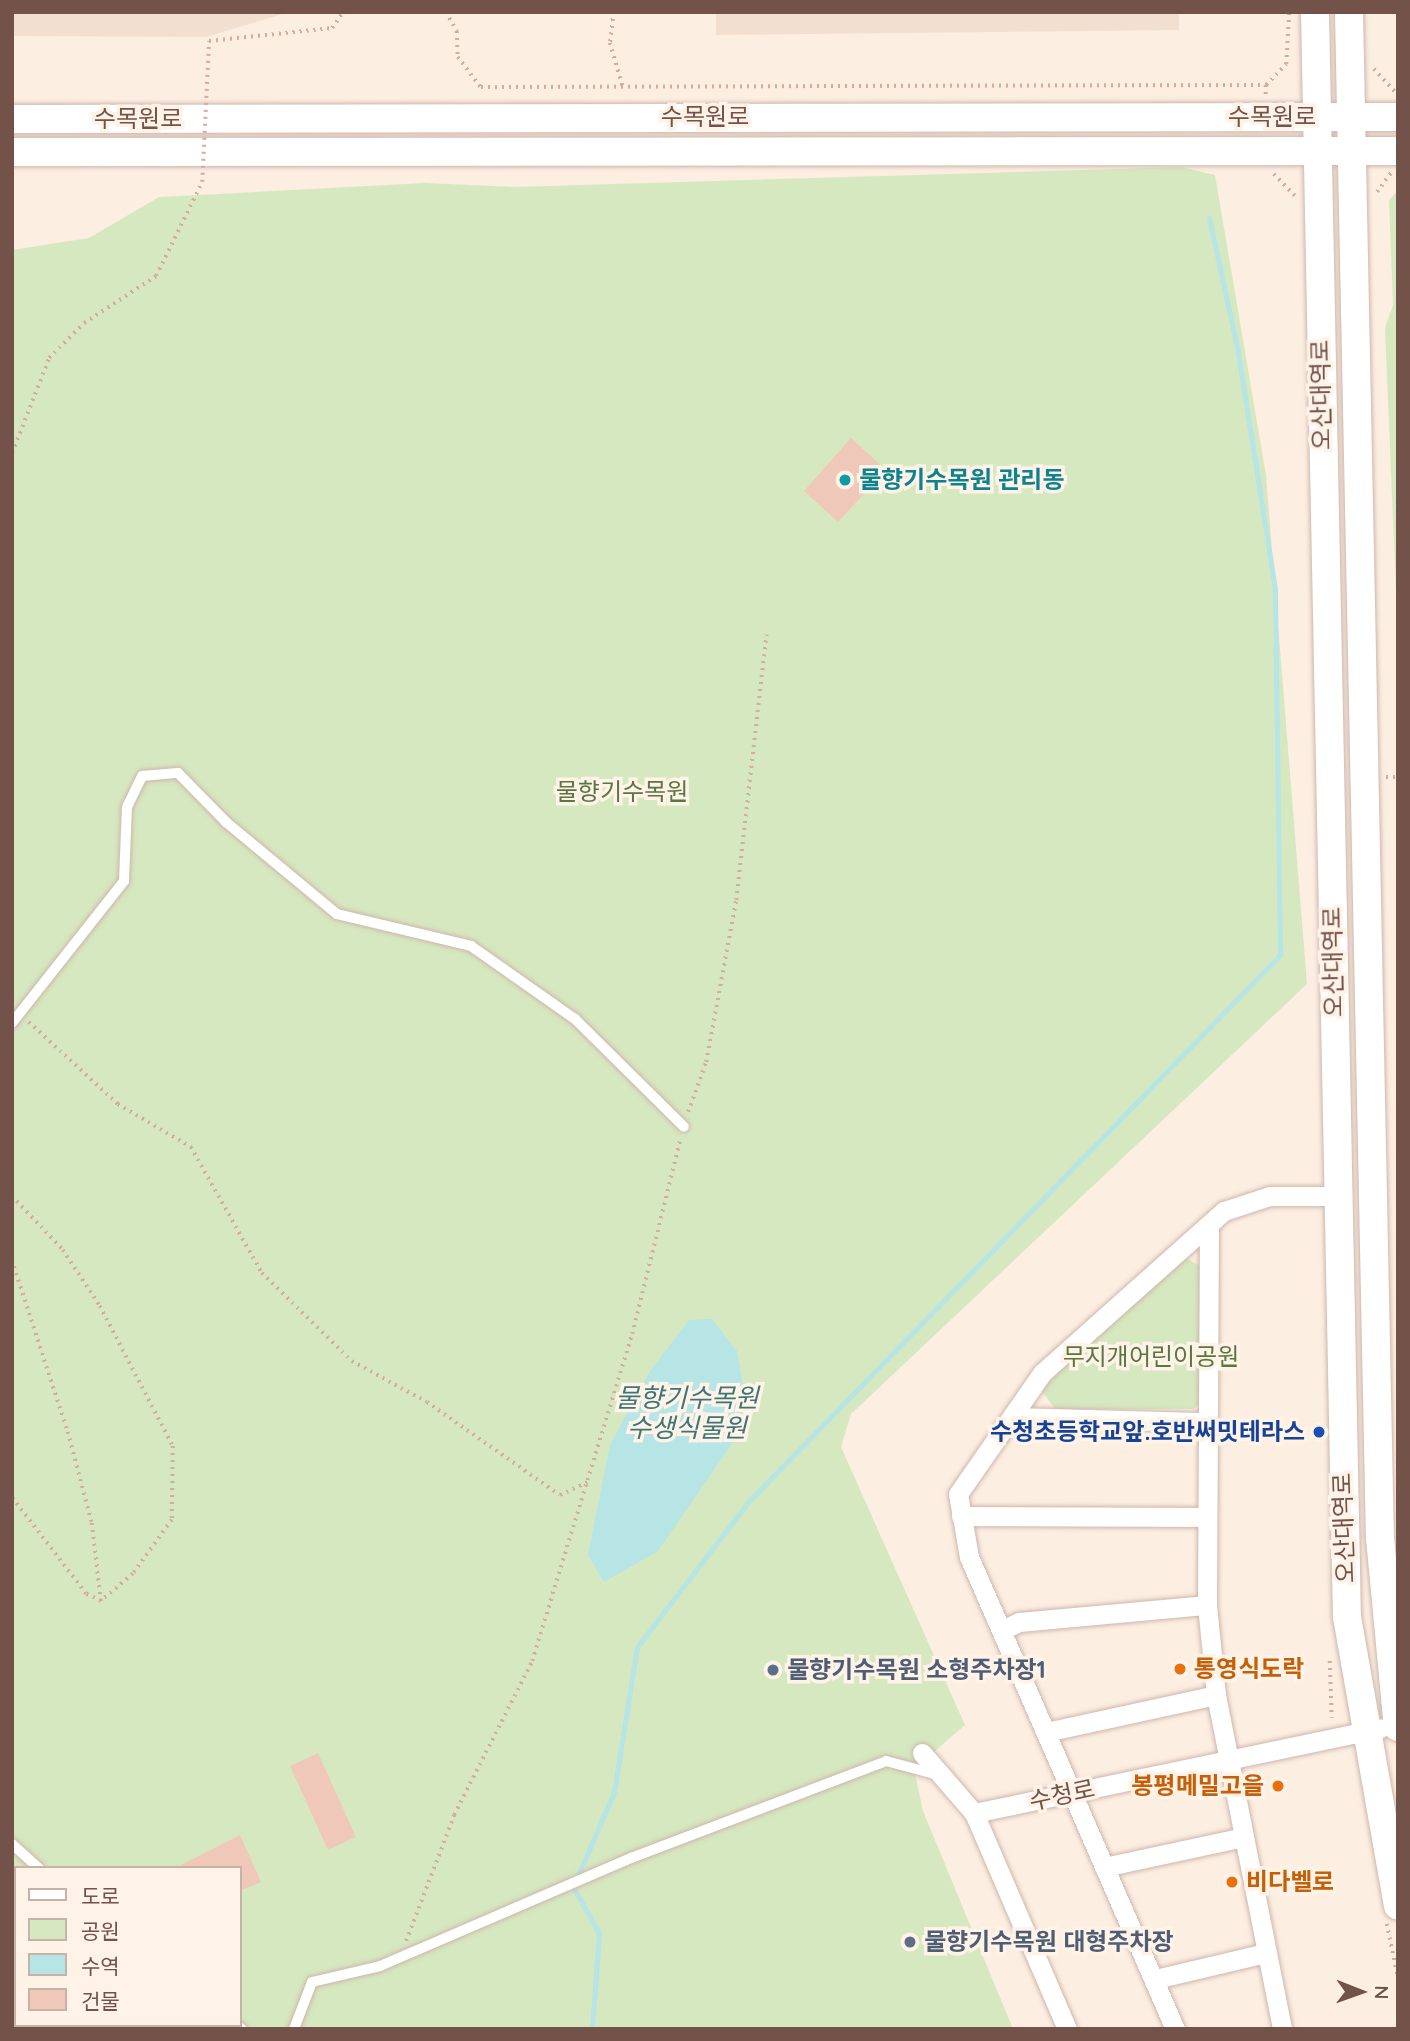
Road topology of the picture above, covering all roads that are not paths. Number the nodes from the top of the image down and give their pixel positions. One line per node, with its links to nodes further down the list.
1 (1315, 12): 3 (main road, 오산대역로)
2 (1349, 12): 4 (main road, 오산대역로)
3 (1316, 117): 4 (main road, 수목원로); 6 (main road, 수목원로); 7 (main road, 오산대역로)
4 (1350, 117): 5 (main road, 수목원로); 8 (main road, 오산대역로)
5 (1398, 117)
6 (12, 119)
7 (1317, 151): 8 (main road, 수목원로); 10 (main road, 수목원로); 13 (main road, 오산대역로)
8 (1350, 151): 9 (main road, 수목원로); 22 (main road, 오산대역로)
9 (1398, 151)
10 (12, 152)
11 (12, 1023): 12 (lane)
12 (684, 1126)
13 (1337, 1196): 14 (street); 24 (main road, 오산대역로)
14 (1209, 1227): 15 (street); 16 (street)
15 (1012, 1417): 16 (street); 17 (street)
16 (1209, 1422): 18 (street)
17 (961, 1516): 18 (street); 20 (street)
18 (1205, 1517): 19 (street)
19 (1207, 1605): 20 (street); 21 (street)
20 (1002, 1630): 23 (street)
21 (1216, 1695): 23 (street); 26 (street)
22 (1398, 1725): 24 (street, 수청로)
23 (1046, 1732): 28 (street)
24 (1363, 1732): 26 (street, 수청로); 34 (main road, 오산대역로)
25 (922, 1753): 27 (street)
26 (1229, 1760): 28 (street, 수청로); 30 (street)
27 (948, 1777): 29 (street); 37 (lane)
28 (1070, 1793): 29 (street, 수청로); 33 (street)
29 (974, 1813): 38 (street)
30 (1244, 1837): 33 (street); 35 (street)
31 (12, 1844): 32 (lane)
32 (37, 1866)
33 (1104, 1867): 36 (street)
34 (1398, 1906)
35 (1266, 1954): 36 (street); 40 (street)
36 (1155, 1979): 39 (street)
37 (294, 2029)
38 (1067, 2029)
39 (1175, 2029)
40 (1282, 2029)

